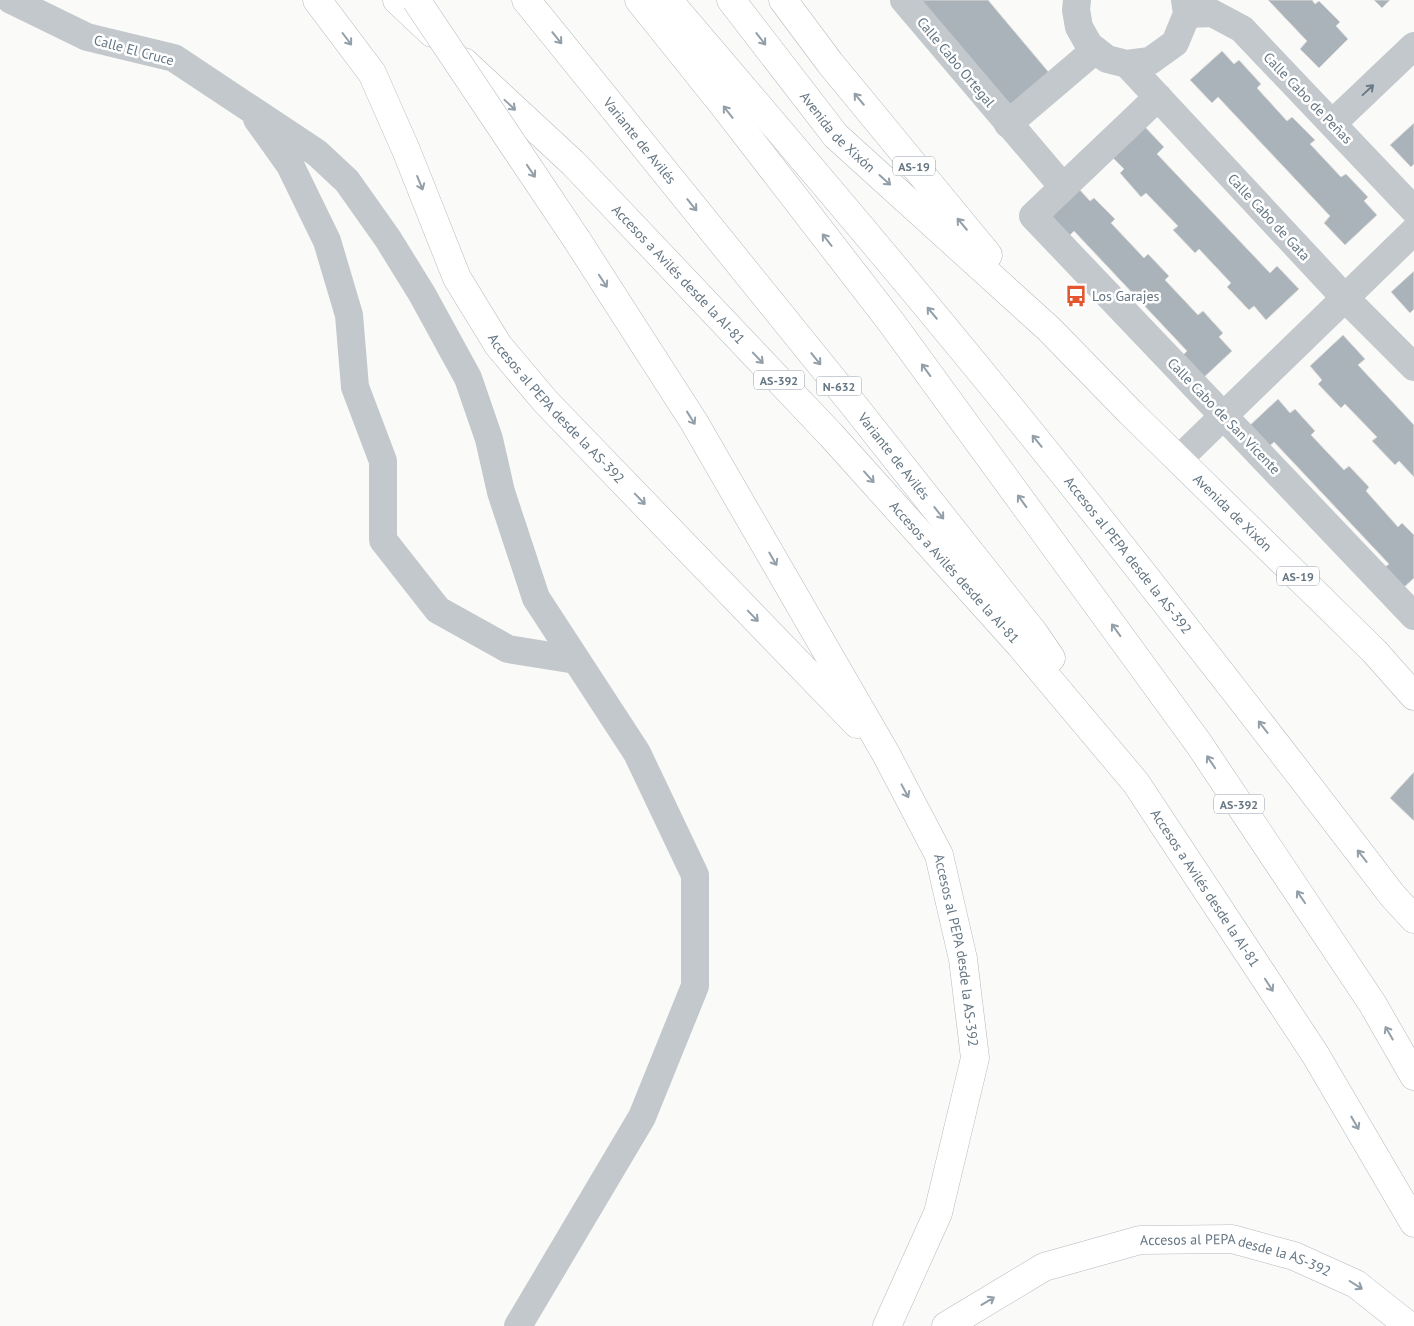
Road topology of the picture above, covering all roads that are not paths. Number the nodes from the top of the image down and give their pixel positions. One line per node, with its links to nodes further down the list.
1 (11, 0): 18 (street, Calle El Cruce)
2 (317, 0): 33 (main road, Accesos al PEPA desde la AS-392, one-way to 33)
3 (397, 0): 34 (main road, Accesos a Avilés desde la AI-81 / AS-392, one-way to 34)
4 (416, 0): 33 (main road, Accesos al PEPA desde la AS-392, one-way to 33, bridge)
5 (526, 0): 34 (main road, Variante de Avilés / N-632, one-way to 34)
6 (639, 0): 36 (main road, AS-392, one-way to 6)
7 (668, 0): 22 (main road, Accesos al PEPA desde la AS-392)
8 (685, 0): 22 (main road, Accesos al PEPA desde la AS-392)
9 (731, 0): 26 (main road, Avenida de Xixón / AS-19, one-way to 26)
10 (783, 0): 26 (main road, Avenida de Xixón / AS-19, one-way to 10)
11 (904, 0): 20 (street, Calle Cabo Ortegal)
12 (1073, 3): 15 (street)
13 (1186, 7): 16 (street); 19 (street, Calle Cabo de Peñas)
14 (1413, 47): 19 (street, one-way to 14)
15 (1095, 50): 16 (street); 20 (street)
16 (1127, 64): 17 (street, Calle Cabo de Gata)
17 (1158, 97): 21 (street); 25 (street, Calle Cabo de Gata)
18 (246, 104): 31 (street, Calle El Cruce); 31 (street)
19 (1332, 123): 23 (street, Calle Cabo de Peñas)
20 (1008, 124): 21 (street, Calle Cabo Ortegal)
21 (1063, 188): 28 (street, Calle Cabo de San Vicente)
22 (836, 197): 35 (main road, Accesos al PEPA desde la AS-392, one-way to 22)
23 (1414, 210)
24 (1414, 231): 25 (street)
25 (1345, 298): 27 (street, Calle Cabo de Gata); 28 (street)
26 (1049, 329): 29 (main road, Avenida de Xixón / AS-19)
27 (1414, 367)
28 (1224, 416): 29 (street); 30 (street, Calle Cabo de San Vicente)
29 (1179, 460): 32 (main road, Avenida de Xixón / AS-19)
30 (1413, 613)
31 (576, 660): 38 (street, Calle El Cruce)
32 (1414, 696)
33 (880, 748): 39 (main road, Accesos al PEPA desde la AS-392, one-way to 39)
34 (1136, 783): 37 (main road, Accesos a Avilés desde la AI-81 / AS-392, one-way to 37)
35 (1414, 919)
36 (1414, 1076)
37 (1414, 1223)
38 (518, 1326)
39 (888, 1326)
40 (946, 1326): 41 (main road, Accesos al PEPA desde la AS-392, one-way to 41)
41 (1409, 1326)

